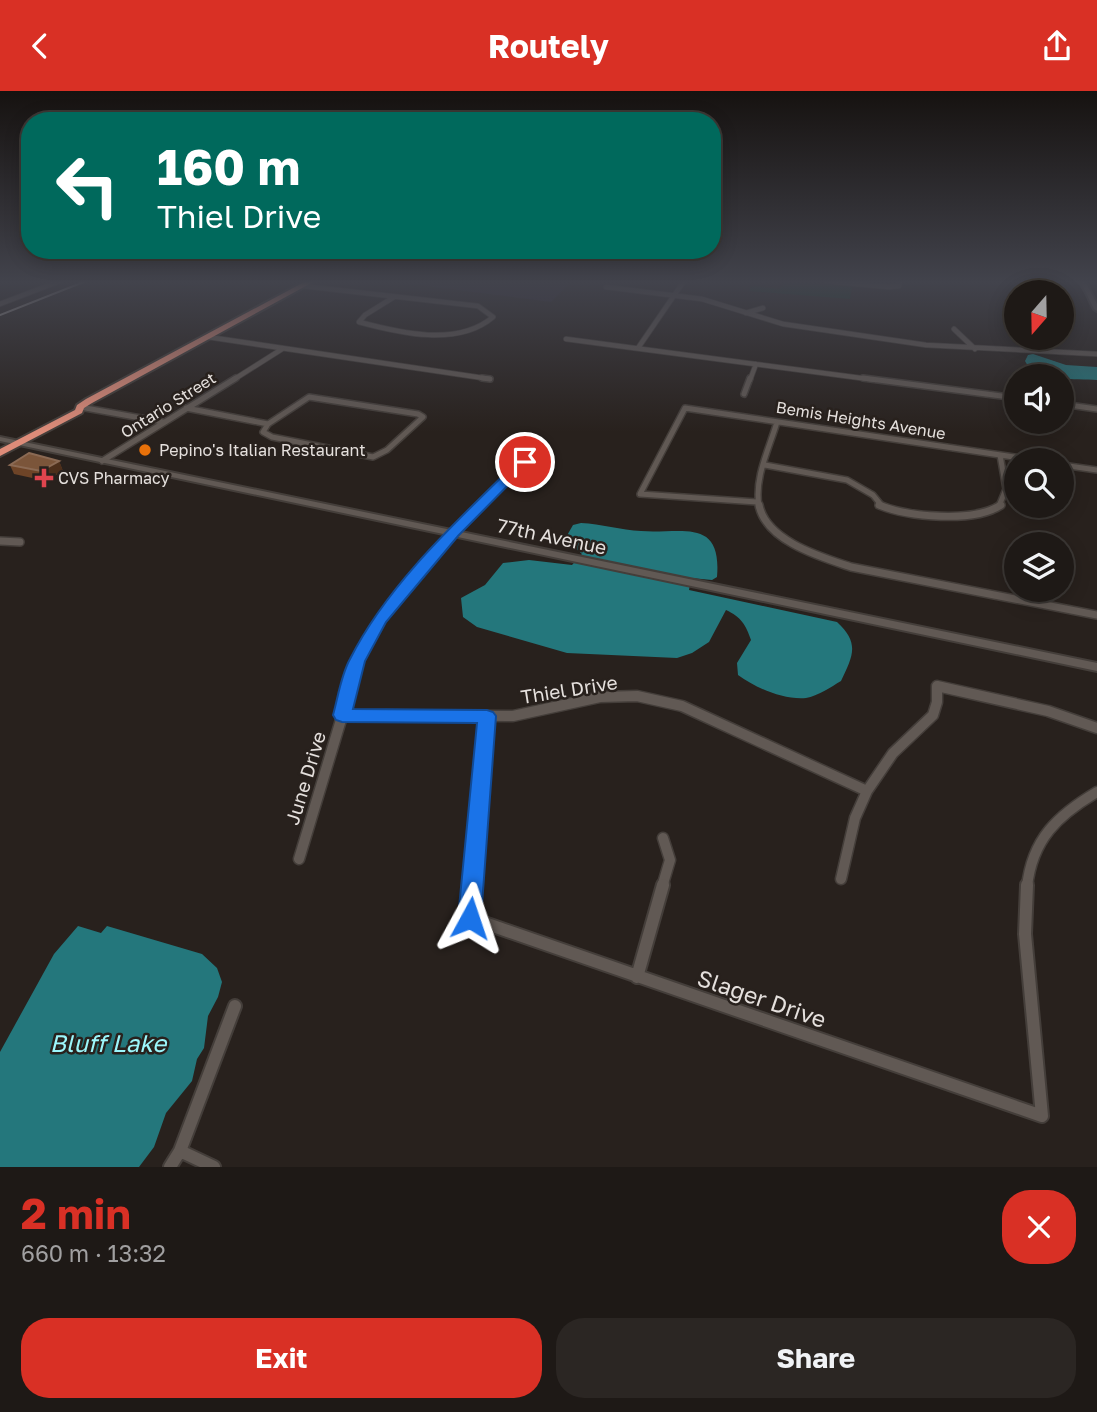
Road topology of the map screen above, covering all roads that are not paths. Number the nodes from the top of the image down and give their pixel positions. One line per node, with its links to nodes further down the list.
1 (219, 331): 7 (highway)
2 (424, 331): 3 (street)
3 (467, 331)
4 (650, 331): 9 (street)
5 (832, 331): 11 (street)
6 (955, 331): 11 (street)
7 (208, 337): 10 (street); 19 (highway)
8 (566, 339): 9 (street)
9 (638, 348): 14 (street)
10 (282, 349): 15 (street); 20 (street, Ontario Street)
11 (975, 349): 12 (street)
12 (1059, 351): 13 (street)
13 (1097, 355)
14 (756, 364): 16 (street); 17 (street)
15 (490, 379)
16 (744, 394)
17 (1004, 396)
18 (1074, 406): 21 (street)
19 (80, 407): 22 (street); 25 (highway)
20 (186, 408): 22 (street, Ontario Street); 24 (street)
21 (1097, 409)
22 (163, 422): 29 (street, Ontario Street)
23 (777, 422): 27 (street, Bemis Heights Avenue); 31 (street); 34 (street, Bemis Heights Avenue)
24 (268, 424): 24 (street)
25 (7, 443): 26 (highway); 29 (street, 77th Avenue)
26 (0, 453)
27 (1000, 455): 28 (street, Bemis Heights Avenue); 31 (street)
28 (1004, 456)
29 (102, 461): 35 (street, 77th Avenue)
30 (525, 462): 35 (street, June Drive)
31 (765, 465): 34 (street)
32 (1074, 467): 33 (street)
33 (1097, 470)
34 (757, 502): 38 (street)
35 (453, 533): 39 (street, 77th Avenue); 40 (street, June Drive)
36 (0, 541): 37 (street)
37 (20, 542)
38 (1097, 615)
39 (1097, 667)
40 (342, 715): 41 (street, Thiel Drive); 46 (street, June Drive)
41 (487, 716): 43 (street, Thiel Drive); 48 (street, Slager Drive)
42 (1097, 728): 43 (street)
43 (867, 791): 47 (street)
44 (1097, 792): 48 (street, Slager Drive)
45 (663, 838): 48 (street)
46 (299, 859)
47 (841, 879)
48 (637, 977)
49 (235, 1006): 50 (street)
50 (180, 1151): 51 (street); 52 (street)
51 (170, 1167)
52 (214, 1167)

